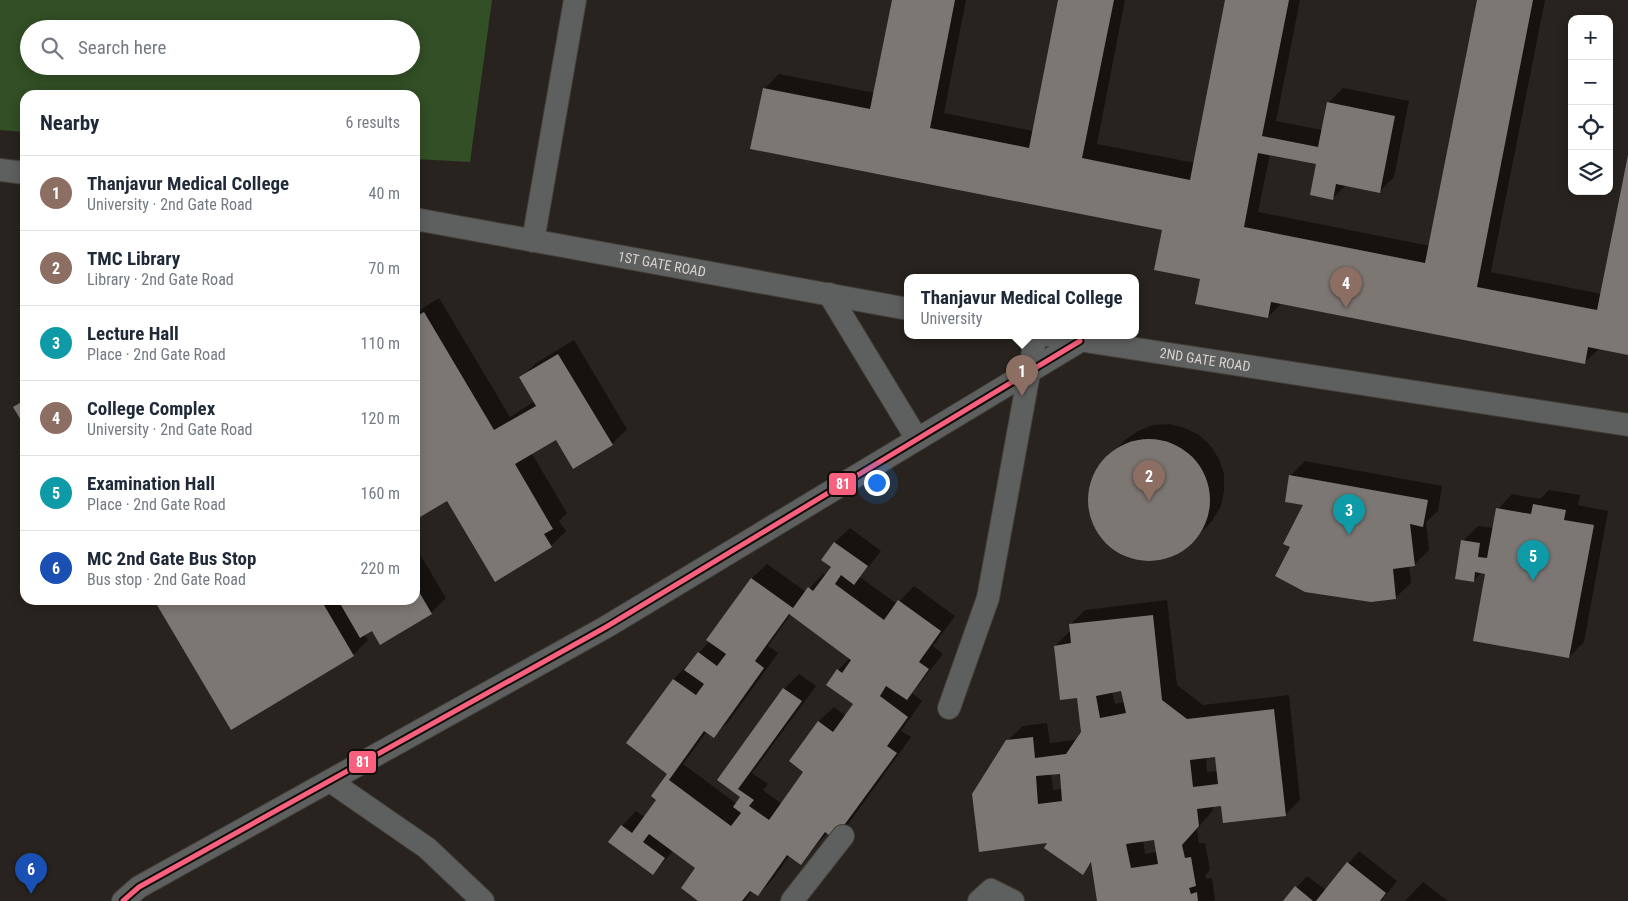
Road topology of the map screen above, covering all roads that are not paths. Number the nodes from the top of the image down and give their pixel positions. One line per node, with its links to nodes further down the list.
1 (575, 0): 5 (street)
2 (0, 170): 3 (street)
3 (20, 172)
4 (420, 220): 5 (street, 1ST GATE ROAD)
5 (534, 240): 6 (street, 1ST GATE ROAD)
6 (829, 294): 7 (street, 1ST GATE ROAD); 13 (street)
7 (904, 308)
8 (1035, 339): 11 (street)
9 (1069, 339): 10 (street)
10 (1080, 341): 11 (street); 12 (street, 2ND GATE ROAD)
11 (1028, 372): 13 (street); 14 (street)
12 (1628, 425)
13 (917, 439): 15 (street)
14 (949, 708)
15 (330, 781): 17 (street); 18 (street)
16 (842, 836): 19 (street)
17 (123, 901)
18 (484, 901)
19 (792, 901)
20 (980, 901): 21 (street)
21 (1013, 901)

